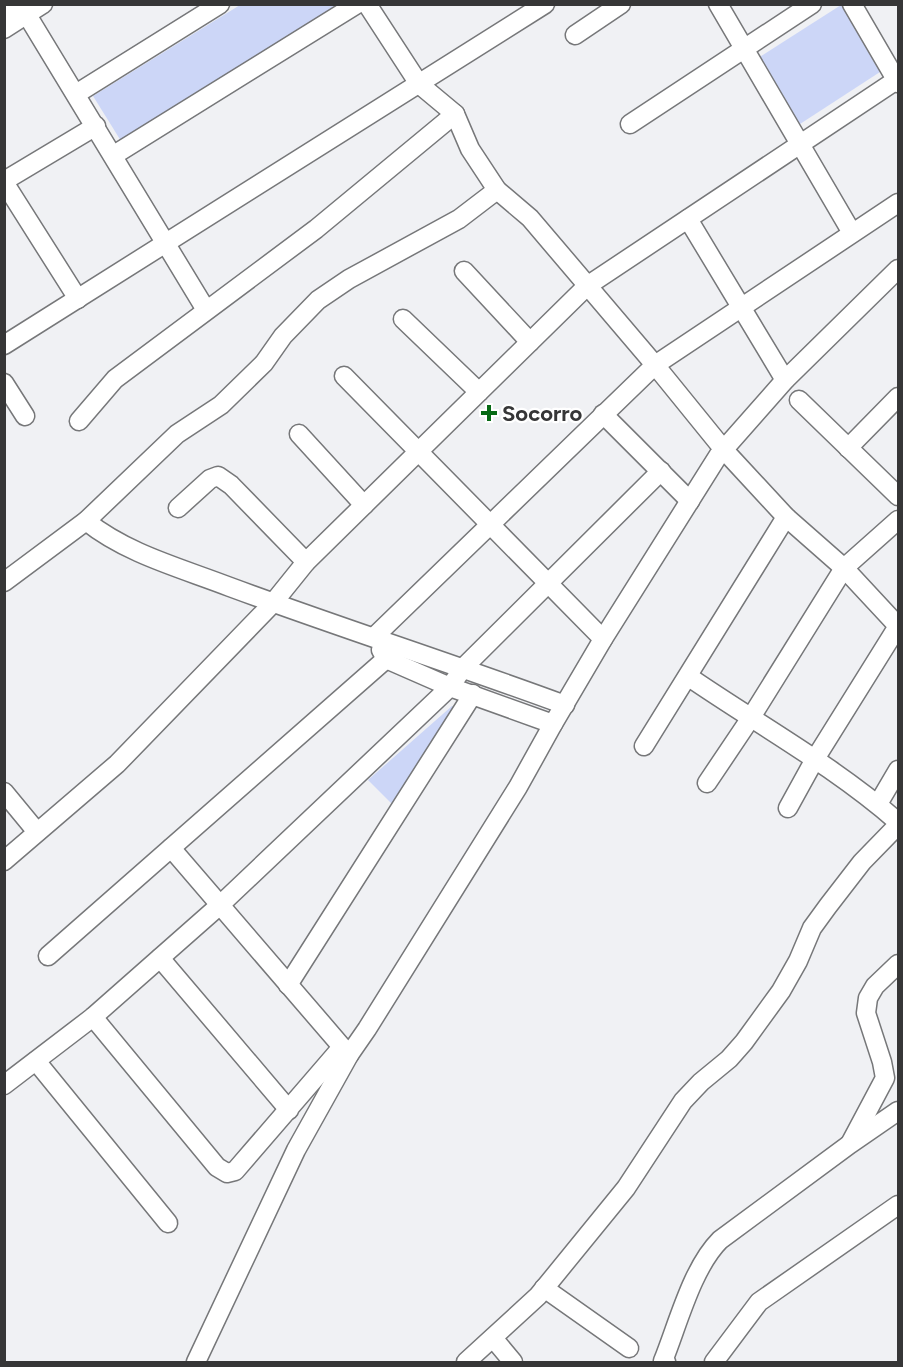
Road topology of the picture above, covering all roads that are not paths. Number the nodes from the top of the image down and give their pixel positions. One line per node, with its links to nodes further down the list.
1 (43, 4): 10 (street)
2 (220, 4): 17 (street)
3 (357, 4): 22 (street)
4 (367, 4): 16 (street)
5 (545, 4): 16 (street)
6 (621, 4): 13 (street)
7 (718, 4): 14 (street)
8 (812, 4): 14 (street)
9 (852, 4): 15 (street)
10 (23, 8): 11 (street); 12 (street); 17 (street)
11 (4, 12)
12 (4, 29)
13 (575, 34)
14 (745, 50): 19 (street); 21 (street)
15 (898, 80): 21 (street)
16 (418, 84): 18 (street); 28 (street)
17 (76, 94): 20 (street)
18 (455, 114): 24 (street); 34 (street)
19 (630, 124)
20 (96, 126): 22 (street); 23 (street)
21 (800, 144): 26 (street); 27 (street)
22 (114, 155): 28 (street)
23 (4, 182): 32 (street)
24 (497, 190): 31 (street); 59 (street)
25 (898, 203): 27 (street)
26 (688, 219): 31 (street); 33 (street)
27 (852, 233): 33 (street)
28 (167, 243): 32 (street); 34 (street)
29 (898, 269): 40 (street)
30 (464, 272): 36 (street)
31 (588, 286): 36 (street); 38 (street)
32 (78, 299): 37 (street)
33 (741, 307): 38 (street); 40 (street)
34 (206, 310): 47 (street)
35 (403, 319): 42 (street)
36 (530, 342): 42 (street)
37 (4, 345)
38 (655, 365): 45 (street); 50 (street)
39 (344, 376): 51 (street)
40 (785, 380): 50 (street)
41 (4, 383): 46 (street)
42 (479, 392): 51 (street)
43 (898, 397): 49 (street)
44 (799, 400): 49 (street)
45 (603, 414): 52 (street); 60 (street)
46 (25, 416)
47 (79, 421)
48 (299, 434): 55 (street)
49 (848, 448): 53 (street)
50 (724, 450): 54 (street); 57 (street)
51 (419, 451): 55 (street); 60 (street)
52 (661, 471): 54 (street); 64 (street)
53 (898, 496)
54 (690, 501): 67 (street)
55 (364, 505): 61 (street)
56 (178, 508): 61 (street)
57 (786, 517): 62 (street); 70 (street)
58 (898, 520): 62 (street)
59 (86, 521): 63 (street); 65 (street)
60 (489, 524): 64 (street); 66 (street)
61 (306, 562): 65 (street)
62 (844, 568): 74 (street); 77 (street)
63 (4, 582)
64 (547, 584): 67 (street); 69 (street)
65 (273, 603): 66 (street); 84 (street)
66 (374, 637): 68 (street); 69 (street)
67 (603, 639): 73 (street)
68 (386, 659): 71 (street); 85 (street)
69 (463, 668): 71 (street); 73 (street)
70 (689, 677): 74 (street); 76 (street)
71 (450, 687): 72 (street); 87 (street)
72 (473, 694): 75 (street); 91 (street)
73 (565, 705): 75 (street)
74 (750, 719): 77 (street); 79 (street)
75 (552, 724): 93 (street)
76 (644, 746)
77 (815, 759): 81 (street); 82 (street)
78 (898, 770): 81 (street)
79 (707, 783)
80 (4, 792): 84 (street)
81 (878, 804): 83 (street)
82 (788, 808)
83 (898, 824): 101 (street)
84 (38, 832): 86 (street)
85 (171, 848): 87 (street); 88 (street)
86 (4, 861)
87 (220, 905): 89 (street); 91 (street)
88 (48, 956)
89 (160, 958): 92 (street); 96 (street)
90 (898, 964): 98 (street)
91 (288, 985): 93 (street)
92 (93, 1017): 94 (street); 96 (street)
93 (346, 1051): 96 (street); 104 (street)
94 (36, 1061): 95 (street); 100 (street)
95 (4, 1085)
96 (289, 1110)
97 (898, 1111): 98 (street)
98 (850, 1144): 107 (street)
99 (898, 1205): 108 (street)
100 (168, 1223)
101 (544, 1288): 102 (street); 103 (street)
102 (493, 1338): 105 (street); 106 (street)
103 (629, 1348)
104 (196, 1362)
105 (466, 1362)
106 (513, 1362)
107 (666, 1362)
108 (714, 1362)

